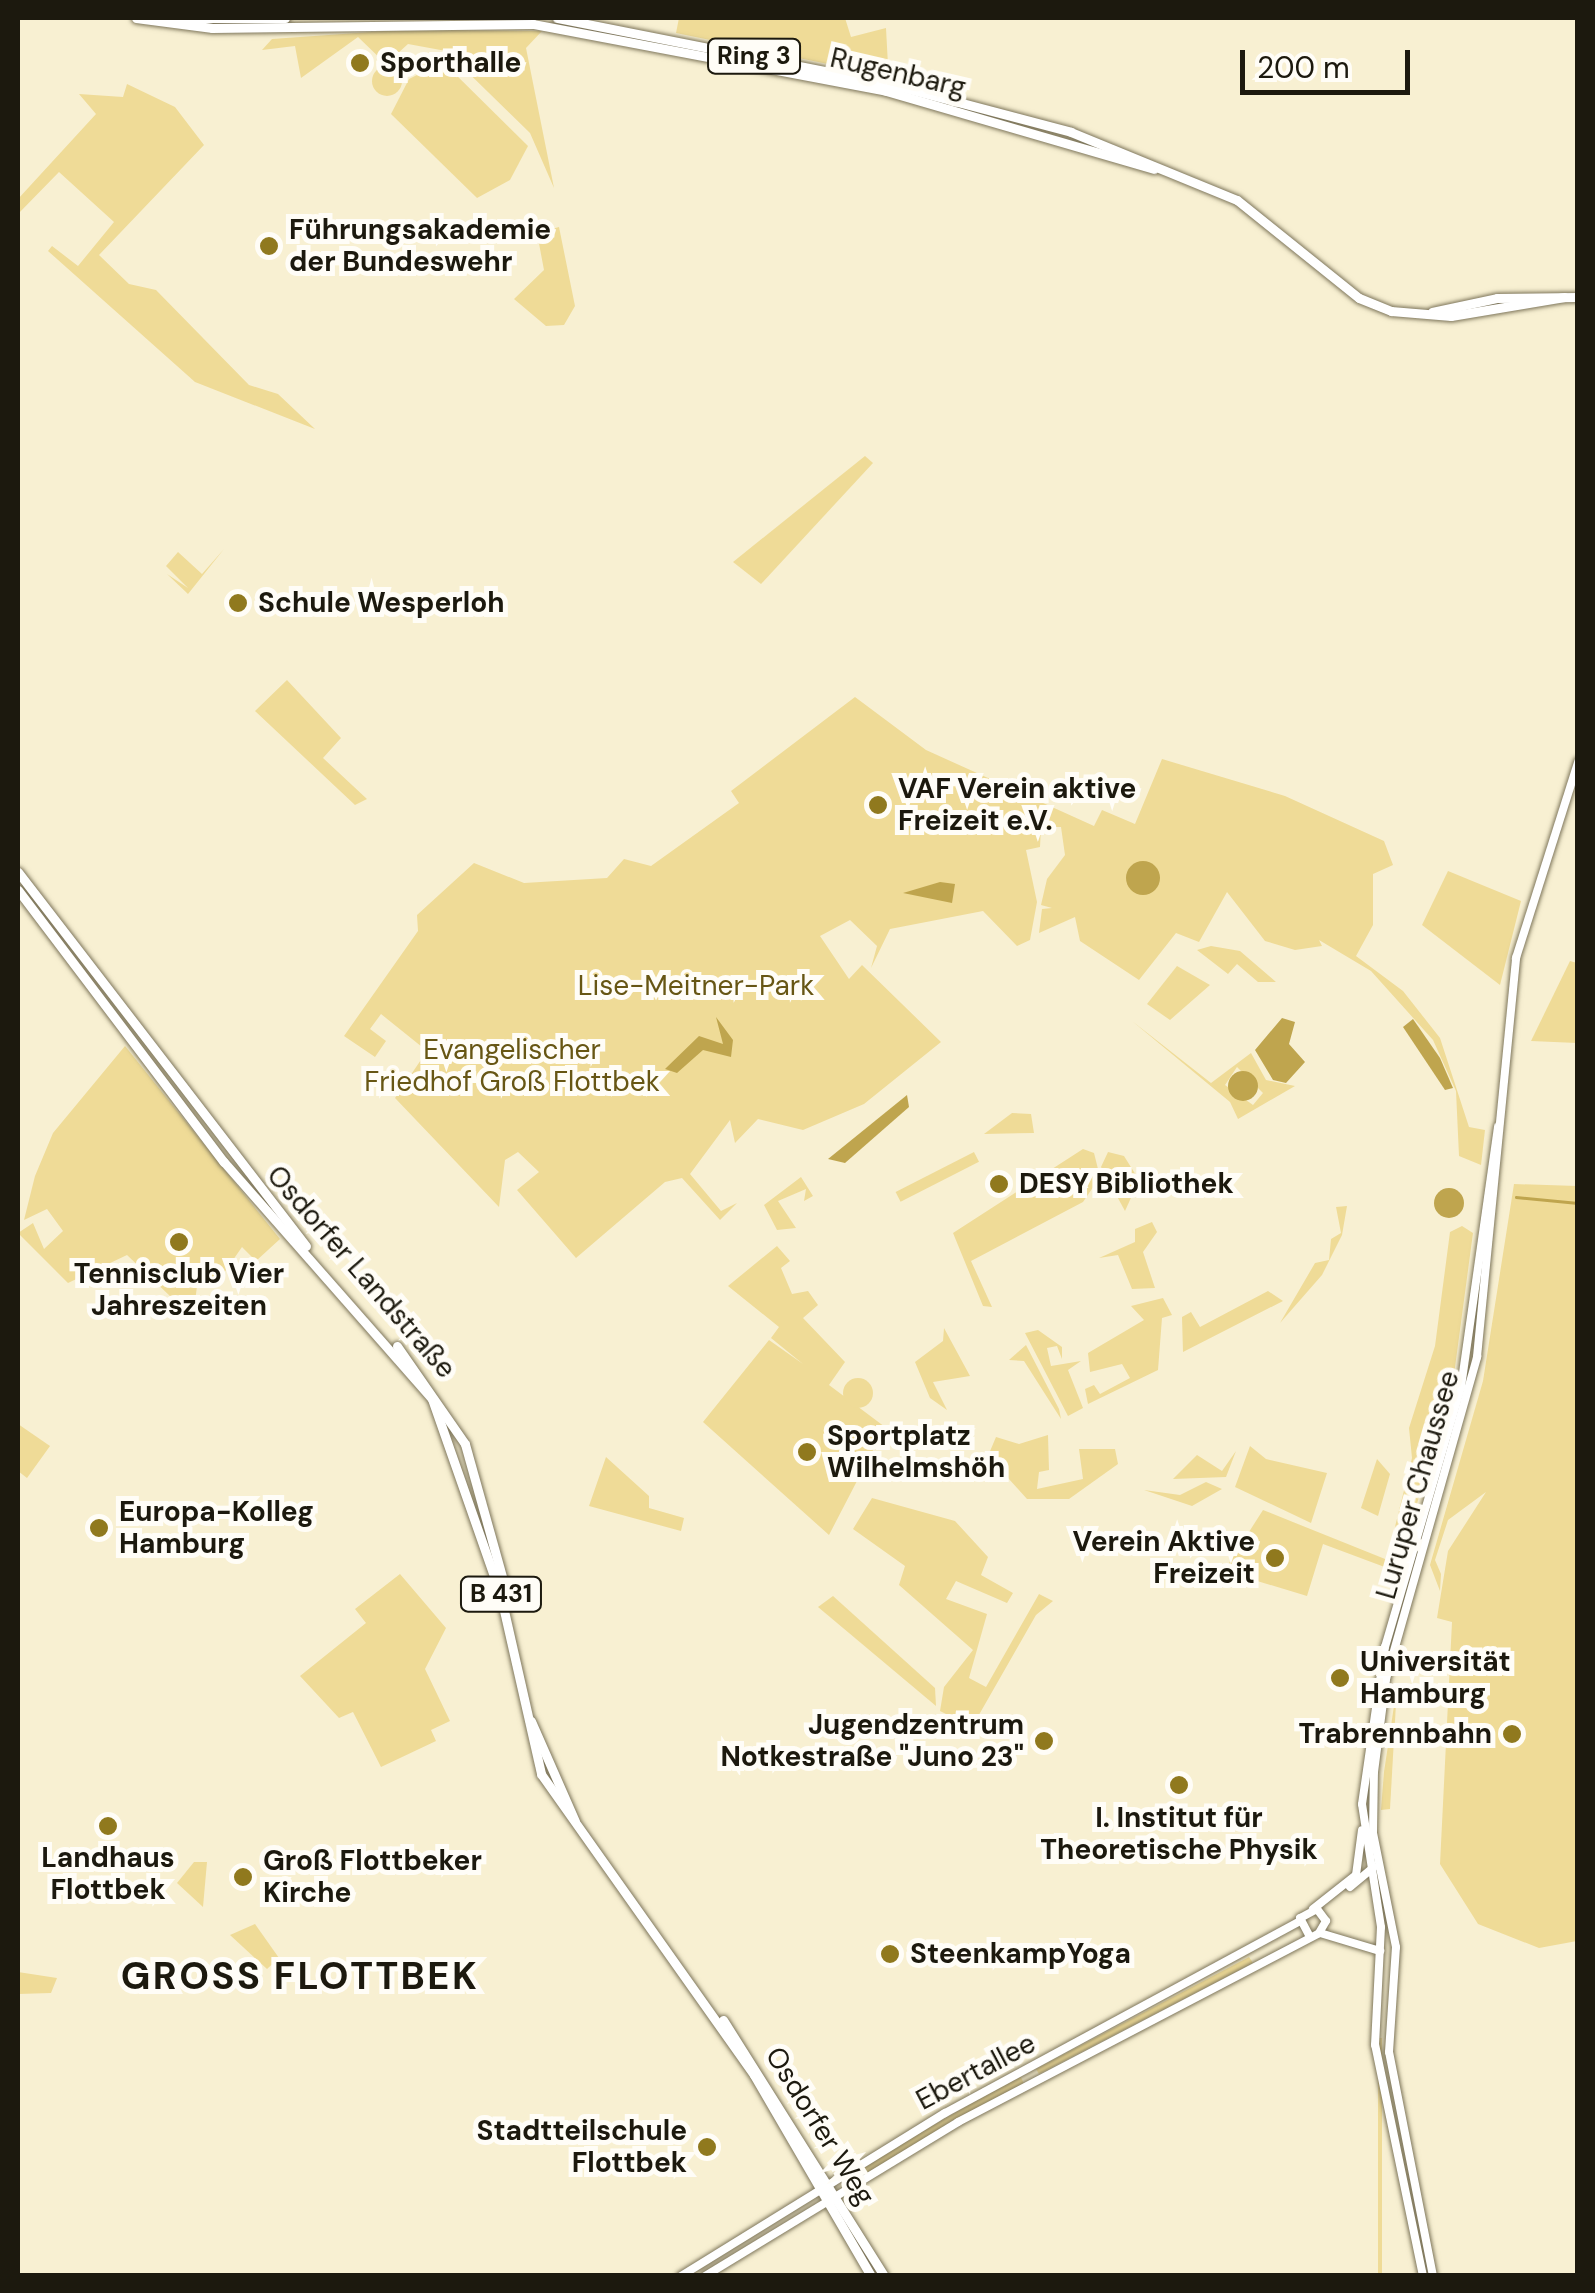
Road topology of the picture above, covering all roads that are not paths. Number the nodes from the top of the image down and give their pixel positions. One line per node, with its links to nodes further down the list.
1 (136, 18): 5 (main road, Rugenbarg / Ring 3)
2 (174, 18): 3 (main road)
3 (285, 18)
4 (557, 18): 6 (main road, Rugenbarg / Ring 3)
5 (526, 19): 6 (main road, Rugenbarg / Ring 3)
6 (1168, 172): 7 (main road, Rugenbarg / Ring 3)
7 (1578, 296)
8 (1578, 762): 14 (main road, Luruper Chaussee)
9 (18, 872): 12 (main road, Osdorfer Landstraße / B 431)
10 (18, 890): 11 (main road, Osdorfer Landstraße / B 431)
11 (158, 1074): 12 (main road, B 431); 13 (main road, Osdorfer Landstraße / B 431)
12 (181, 1087): 13 (main road, Osdorfer Landstraße / B 431)
13 (540, 1764): 26 (main road, Osdorfer Weg / B 431)
14 (1370, 1770): 15 (main road, Luruper Chaussee); 16 (main road, Luruper Chaussee)
15 (1362, 1826): 17 (main road, Luruper Chaussee); 18 (main road)
16 (1377, 1848): 17 (main road); 25 (main road, Luruper Chaussee)
17 (1373, 1868): 19 (main road); 24 (main road, Luruper Chaussee)
18 (1313, 1909): 19 (main road); 20 (main road, Ebertallee)
19 (1325, 1919): 21 (main road); 23 (main road)
20 (1300, 1922): 22 (main road); 26 (main road, Ebertallee)
21 (1320, 1933): 22 (main road); 23 (main road)
22 (1309, 1934): 27 (main road, Ebertallee)
23 (1340, 1939): 24 (main road)
24 (1380, 1951): 25 (main road); 32 (main road, Luruper Chaussee)
25 (1394, 1972): 33 (main road, Luruper Chaussee)
26 (827, 2185): 27 (main road, Osdorfer Weg / B 431); 28 (main road, Ebertallee)
27 (832, 2196): 29 (main road, Ebertallee); 30 (main road, Osdorfer Weg / B 431); 31 (main road, Osdorfer Weg / B 431)
28 (681, 2276)
29 (705, 2276)
30 (871, 2276)
31 (884, 2276)
32 (1423, 2276)
33 (1433, 2276)

